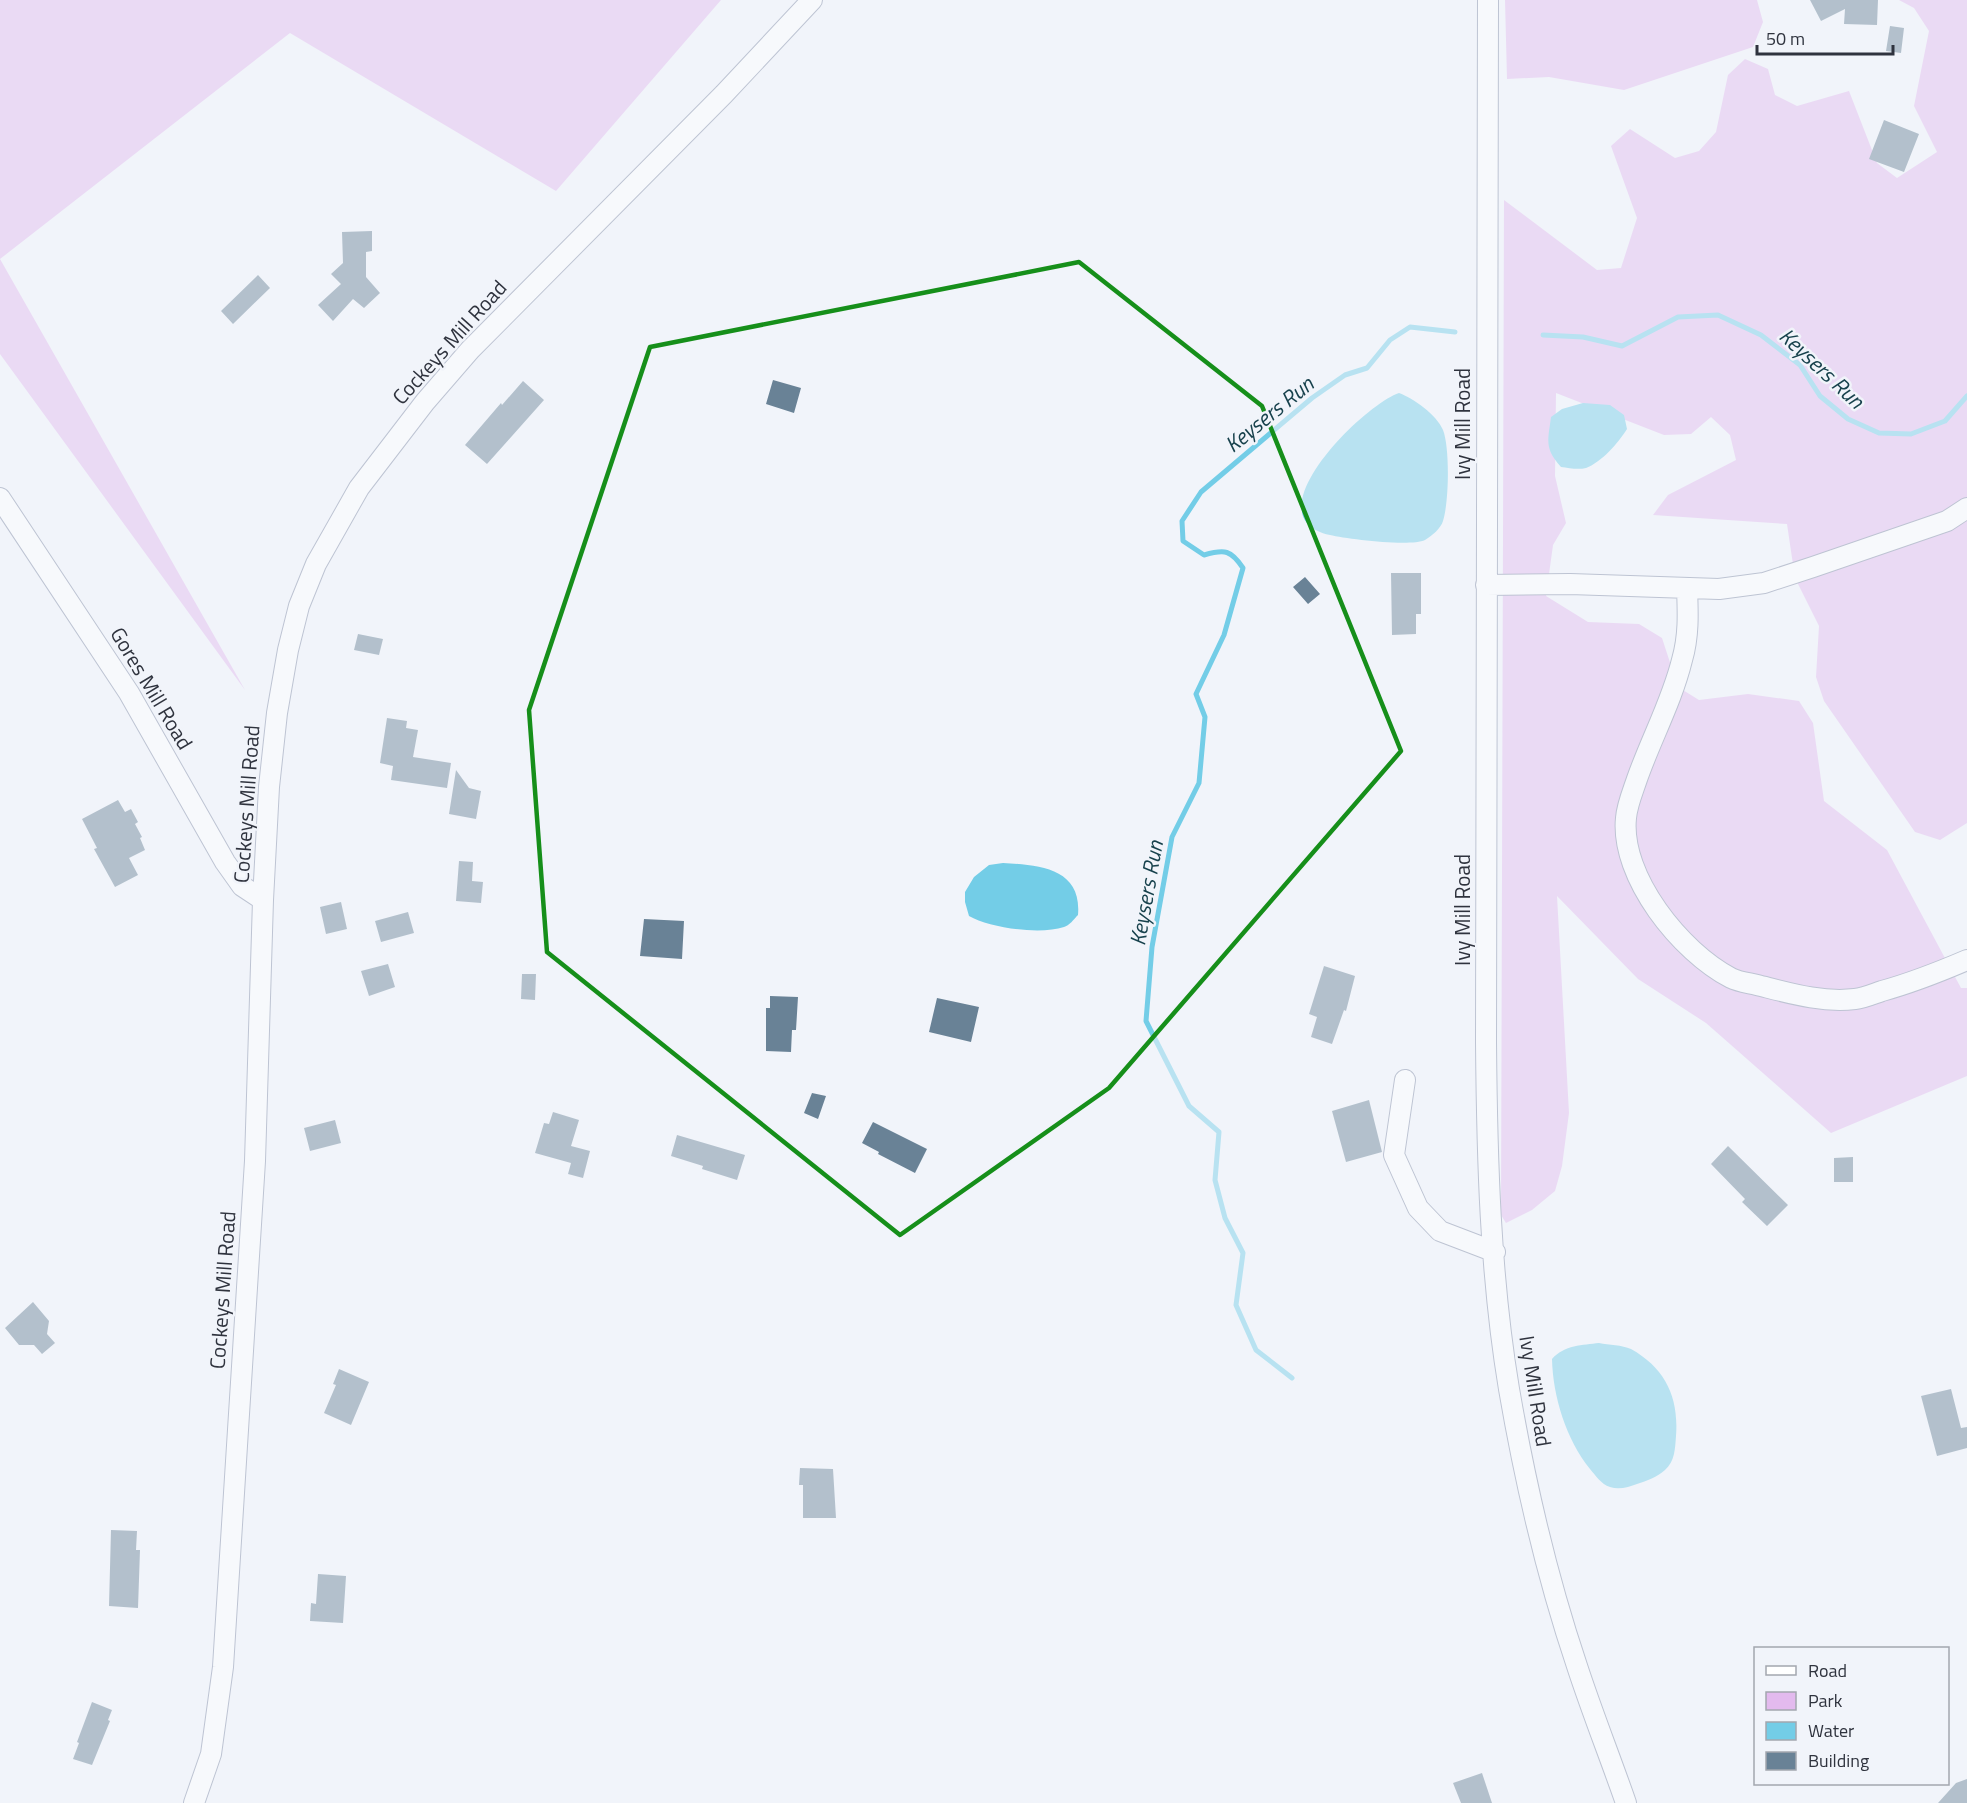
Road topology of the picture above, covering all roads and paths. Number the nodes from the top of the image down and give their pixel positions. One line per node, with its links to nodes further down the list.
1 (812, 0): 7 (street, Cockeys Mill Road)
2 (1488, 0): 5 (street, Ivy Mill Road)
3 (0, 498): 7 (street, Gores Mill Road)
4 (1967, 508): 6 (street)
5 (1486, 585): 6 (street); 10 (street, Ivy Mill Road)
6 (1687, 588): 8 (street)
7 (263, 900): 11 (street, Cockeys Mill Road)
8 (1967, 960)
9 (1405, 1080): 10 (street)
10 (1495, 1252): 12 (street, Ivy Mill Road)
11 (194, 1803)
12 (1626, 1803)

